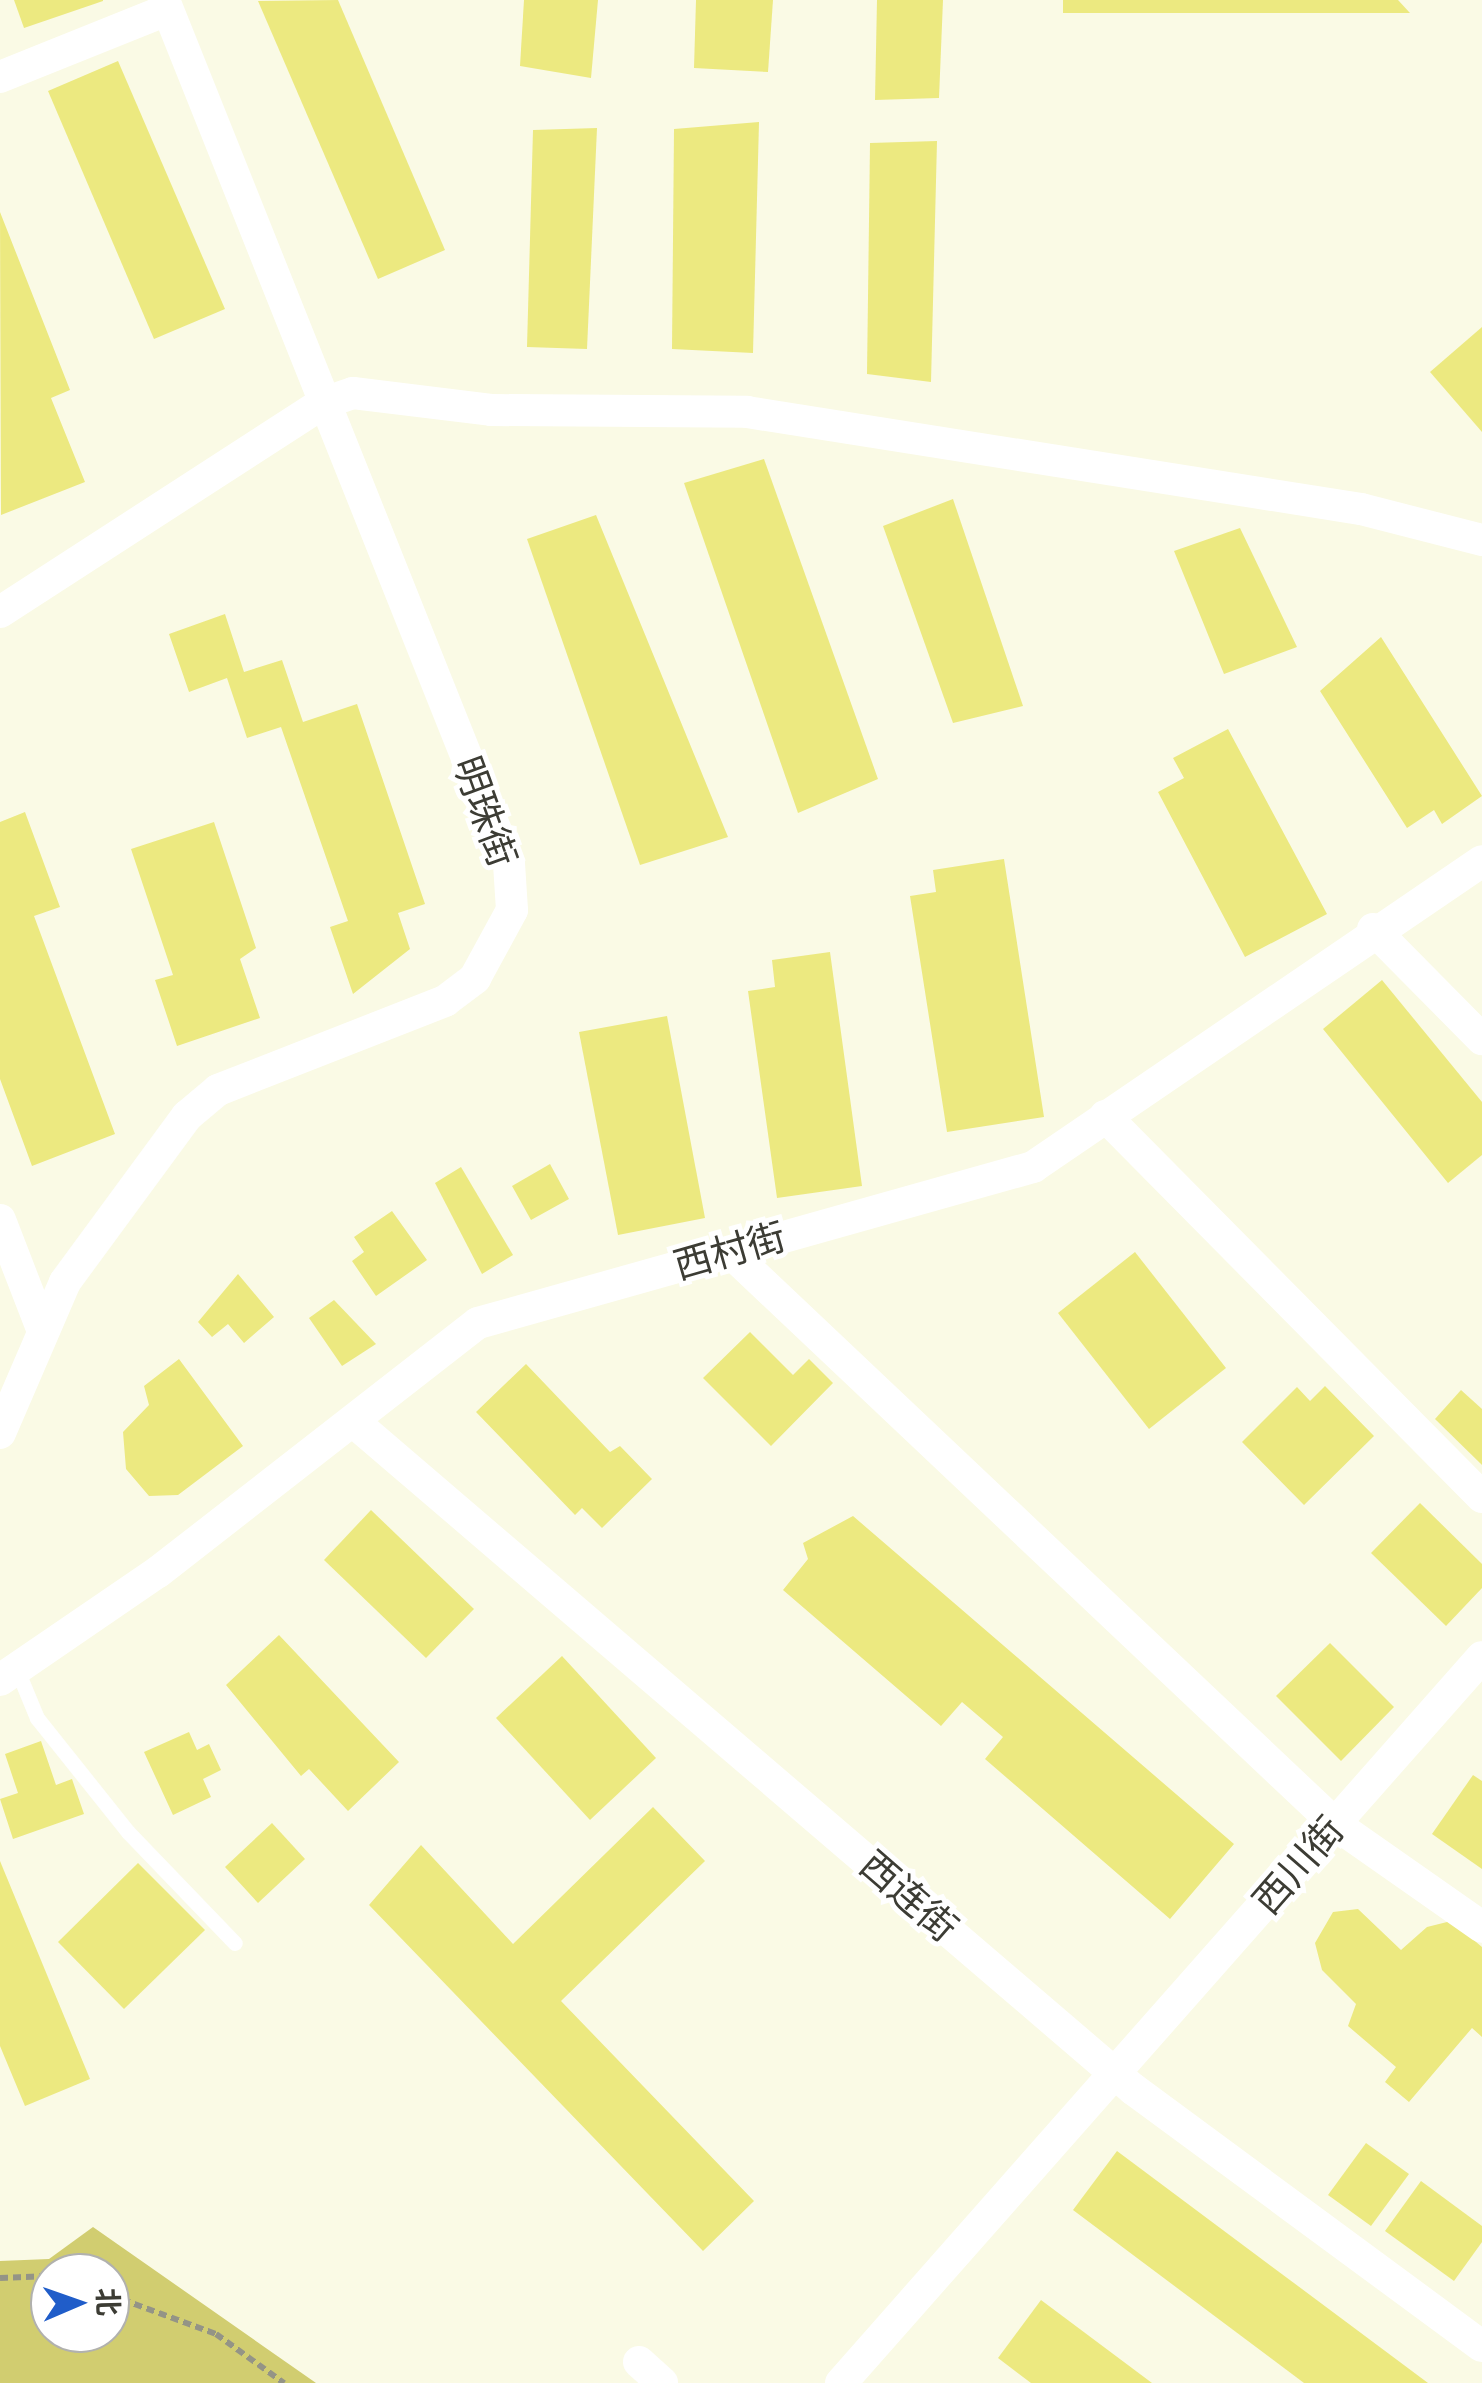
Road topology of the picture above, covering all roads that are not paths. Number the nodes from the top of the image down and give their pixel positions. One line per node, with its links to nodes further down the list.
1 (165, 5): 2 (street); 3 (street, 明珠街)
2 (0, 77)
3 (321, 404): 4 (street); 5 (street); 12 (street, 明珠街)
4 (1482, 540)
5 (0, 612)
6 (1482, 861): 7 (street, 西村街)
7 (1373, 930): 8 (street); 9 (street, 西村街)
8 (1482, 1039)
9 (1105, 1116): 11 (street, 西村街); 15 (street)
10 (0, 1220): 12 (street)
11 (730, 1252): 13 (street, 西村街); 18 (street)
12 (41, 1326): 14 (street, 明珠街)
13 (354, 1422): 17 (street, 西村街); 21 (street, 西连街)
14 (0, 1432)
15 (1482, 1496)
16 (1482, 1656): 18 (street, 西川街)
17 (9, 1676): 20 (lane)
18 (1336, 1824): 19 (street); 21 (street, 西川街)
19 (1482, 1927)
20 (234, 1943)
21 (1116, 2075): 22 (street, 西连街); 23 (street, 西川街)
22 (1482, 2346)
23 (840, 2383)

